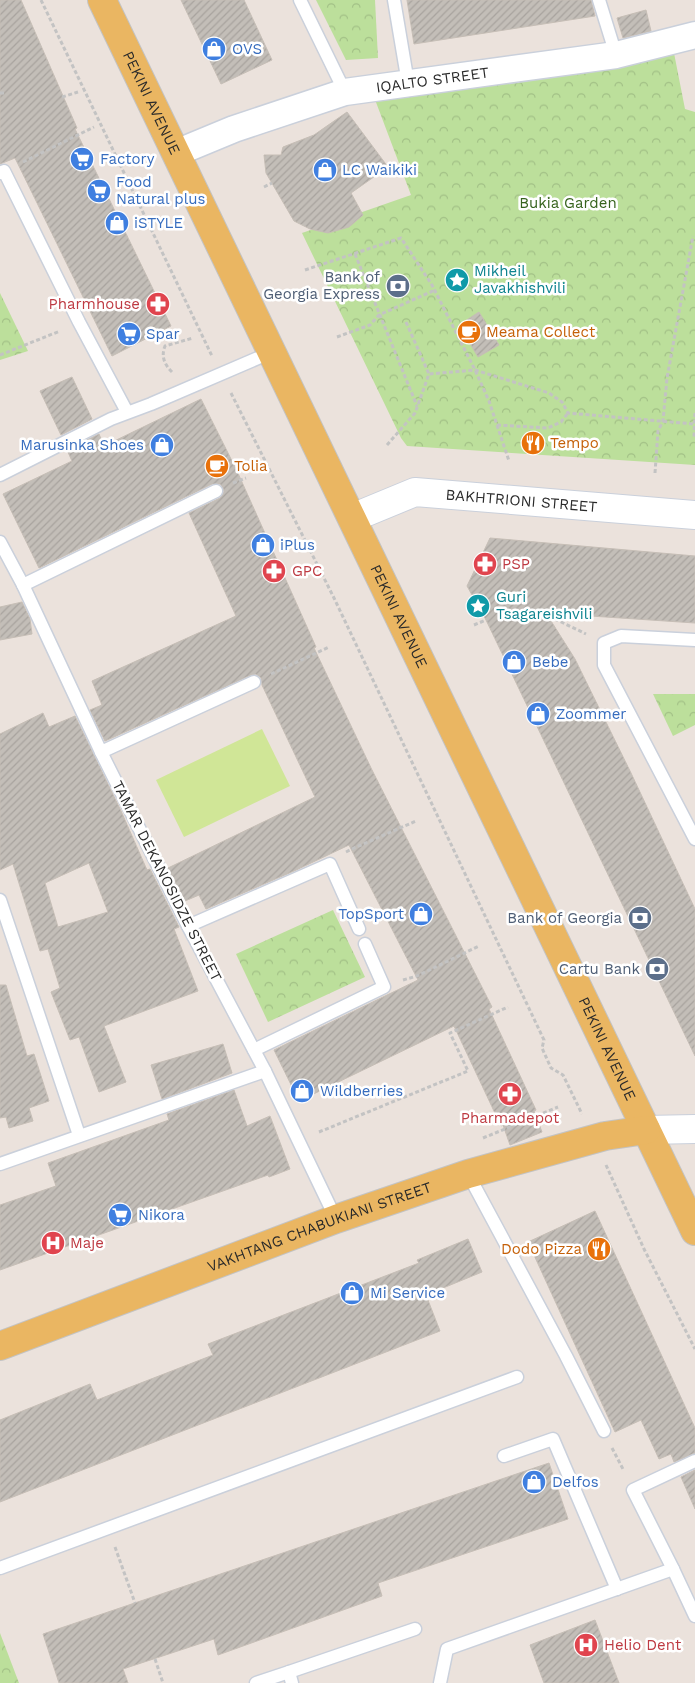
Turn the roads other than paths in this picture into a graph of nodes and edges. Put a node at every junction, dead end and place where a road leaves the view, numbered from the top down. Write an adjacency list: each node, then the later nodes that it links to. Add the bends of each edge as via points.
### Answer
1 (102, 0): 9 (main road, PEKINI AVENUE)
2 (300, 0): 8 (lane)
3 (394, 0): 7 (lane)
4 (599, 0): 6 (lane)
5 (695, 35): 6 (street, IQALTO STREET)
6 (616, 55): 7 (street, IQALTO STREET)
7 (408, 82): 8 (street, IQALTO STREET)
8 (345, 92): 9 (street, IQALTO STREET, via 234,129)
9 (176, 153): 11 (main road, PEKINI AVENUE)
10 (2, 172): 12 (lane)
11 (272, 352): 12 (lane); 16 (main road, PEKINI AVENUE)
12 (127, 412): 13 (lane)
13 (0, 475)
14 (216, 491): 18 (lane)
15 (695, 515): 16 (street, BAKHTRIONI STREET, via 415,492)
16 (352, 518): 30 (main road, PEKINI AVENUE)
17 (0, 542): 18 (lane, TAMAR DEKANOSIDZE STREET)
18 (23, 585): 21 (lane, TAMAR DEKANOSIDZE STREET)
19 (695, 640): 22 (lane, via 621,636 604,643 604,665)
20 (254, 682): 21 (lane)
21 (101, 752): 24 (lane, TAMAR DEKANOSIDZE STREET)
22 (695, 839)
23 (0, 900): 31 (lane)
24 (188, 926): 25 (lane, via 330,864); 27 (lane, TAMAR DEKANOSIDZE STREET)
25 (359, 929)
26 (365, 944): 27 (lane, via 384,987)
27 (254, 1050): 28 (lane, TAMAR DEKANOSIDZE STREET)
28 (265, 1071): 31 (lane); 34 (lane, TAMAR DEKANOSIDZE STREET)
29 (695, 1129): 30 (street)
30 (646, 1130): 33 (main road, VAKHTANG CHABUKIANI STREET, via 614,1134); 35 (main road, PEKINI AVENUE)
31 (80, 1135): 32 (lane)
32 (0, 1164)
33 (468, 1174): 34 (main road, VAKHTANG CHABUKIANI STREET); 38 (lane)
34 (336, 1220): 36 (main road, VAKHTANG CHABUKIANI STREET)
35 (695, 1231)
36 (0, 1346)
37 (516, 1377): 41 (lane)
38 (604, 1431)
39 (504, 1456): 43 (lane, via 553,1439)
40 (695, 1461): 42 (lane, via 632,1490)
41 (0, 1568)
42 (673, 1569): 43 (lane); 44 (lane)
43 (617, 1589): 48 (lane, via 447,1649)
44 (695, 1616)
45 (415, 1628): 46 (lane)
46 (290, 1678): 47 (lane)
47 (256, 1683)
48 (440, 1683)

